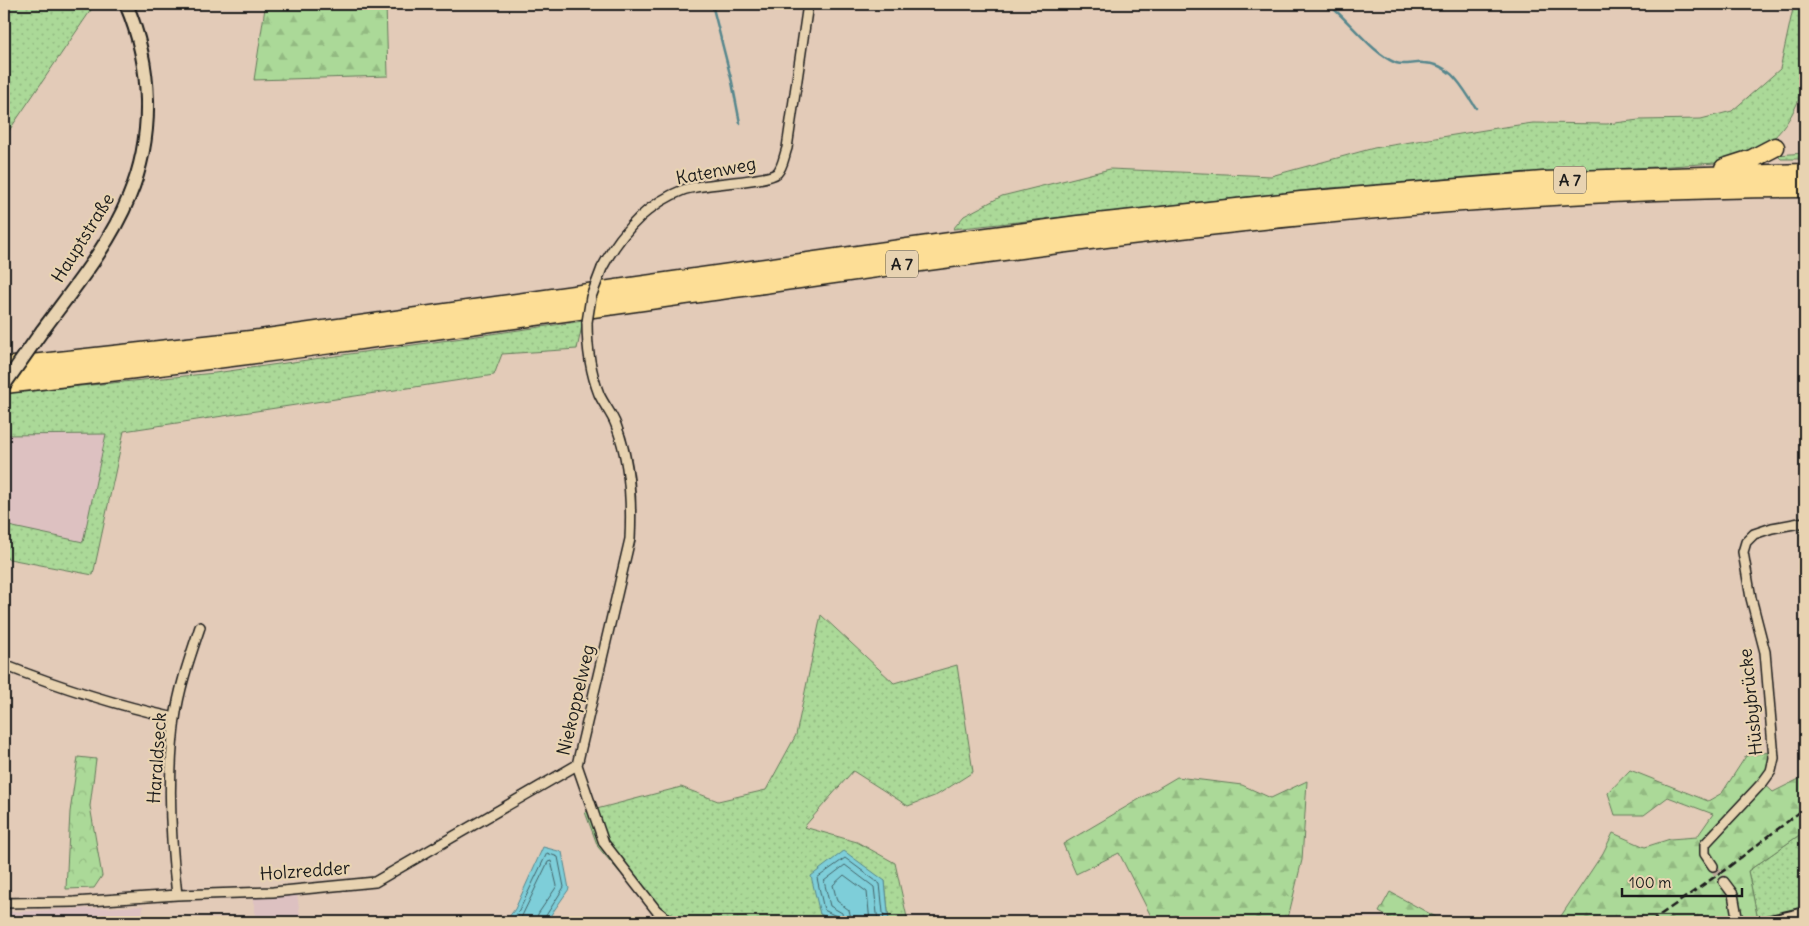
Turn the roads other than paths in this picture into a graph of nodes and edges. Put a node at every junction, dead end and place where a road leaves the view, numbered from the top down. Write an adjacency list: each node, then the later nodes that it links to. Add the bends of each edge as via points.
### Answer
1 (126, 4): 8 (street, Hauptstraße, bridge, via 141,49 147,85 147,124 142,158 129,198 105,242)
2 (808, 4): 9 (street, Katenweg, bridge, via 787,148 776,174 764,179 684,190 664,200 616,242 591,297 587,322 590,364 600,396 618,431)
3 (1776, 148): 5 (highway, via 1740,164)
4 (1805, 173): 5 (highway, A 7)
5 (1699, 174): 7 (highway, A 7, via 1441,188 1088,224 260,338)
6 (1805, 188): 8 (highway, A 7, via 1577,195 1270,218 926,261 331,345)
7 (4, 367)
8 (4, 384)
9 (631, 489): 14 (street, Niekoppelweg, via 630,539)
10 (1805, 522): 15 (street, Hüsbybrücke, via 1754,534 1746,542 1743,552 1765,652 1774,758 1771,771 1763,782 1705,844 1705,854)
11 (200, 627): 13 (street, Haraldseck, via 186,668)
12 (4, 664): 13 (street, via 61,687)
13 (175, 718): 17 (street, Haraldseck, via 169,802)
14 (577, 765): 17 (street, Holzredder, via 375,882 273,892); 20 (street, Niekoppelweg, via 604,843 656,910)
15 (1713, 866)
16 (1724, 882): 21 (street, via 1732,894)
17 (177, 895): 18 (street, Holzredder)
18 (4, 904)
19 (1805, 914): 22 (street)
20 (671, 922)
21 (1738, 922)
22 (1770, 922)

